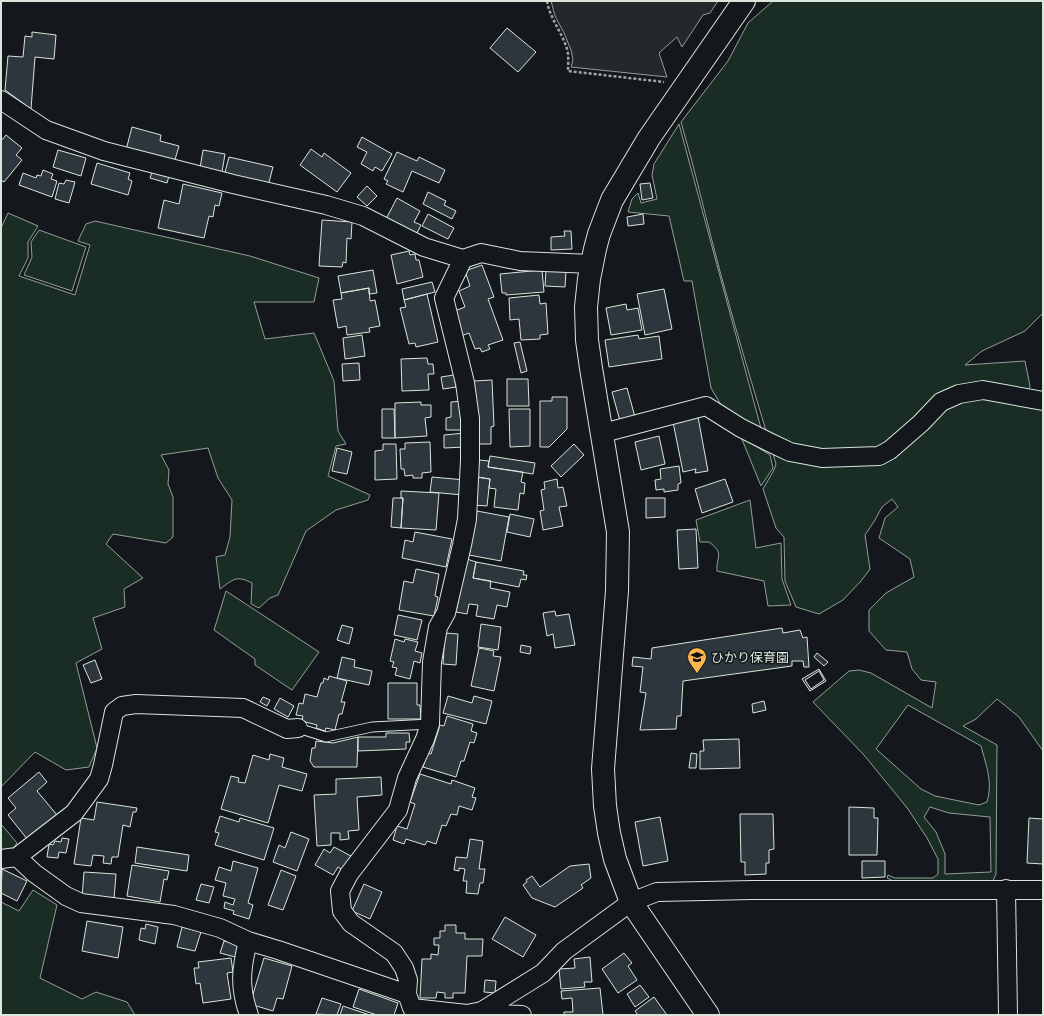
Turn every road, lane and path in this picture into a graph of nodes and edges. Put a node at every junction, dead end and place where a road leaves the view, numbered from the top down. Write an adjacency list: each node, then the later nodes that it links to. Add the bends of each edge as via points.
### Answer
1 (548, 1): 3 (path, via 549,12 566,48 568,71)
2 (744, 1): 6 (street, via 629,170 605,217)
3 (668, 82)
4 (1, 100): 5 (street, via 46,130 104,151 363,216 424,247)
5 (463, 259): 6 (street, via 481,253 520,261); 9 (street, via 444,298 465,383 470,419 466,518 446,613 438,627 432,662)
6 (592, 264): 8 (street, via 586,307 587,340)
7 (1043, 401): 8 (street, via 983,390 959,394 941,402 921,423 890,450 879,456 822,458 790,452 741,428 706,406)
8 (603, 433): 14 (street, via 618,532 617,591 603,769 604,794 615,859)
9 (430, 724): 10 (lane, via 372,727 326,737); 16 (street, via 407,778 398,810 348,874 340,891 342,911 351,923 394,953 404,968 408,980)
10 (298, 728): 11 (street, via 287,730 243,708 136,704 122,706 114,712 99,779 74,813)
11 (9, 858): 15 (street, via 66,896 81,903 174,915 220,928)
12 (1006, 889): 13 (street); 14 (street, via 657,892); 21 (street)
13 (1043, 890)
14 (631, 902): 17 (street, via 564,951 543,973); 20 (street)
15 (248, 941): 16 (street, via 278,950); 18 (street, via 242,962 242,986)
16 (408, 1006): 17 (street, via 467,1014)
17 (482, 1011): 19 (street)
18 (249, 1015)
19 (522, 1015)
20 (708, 1015)
21 (1008, 1015)

